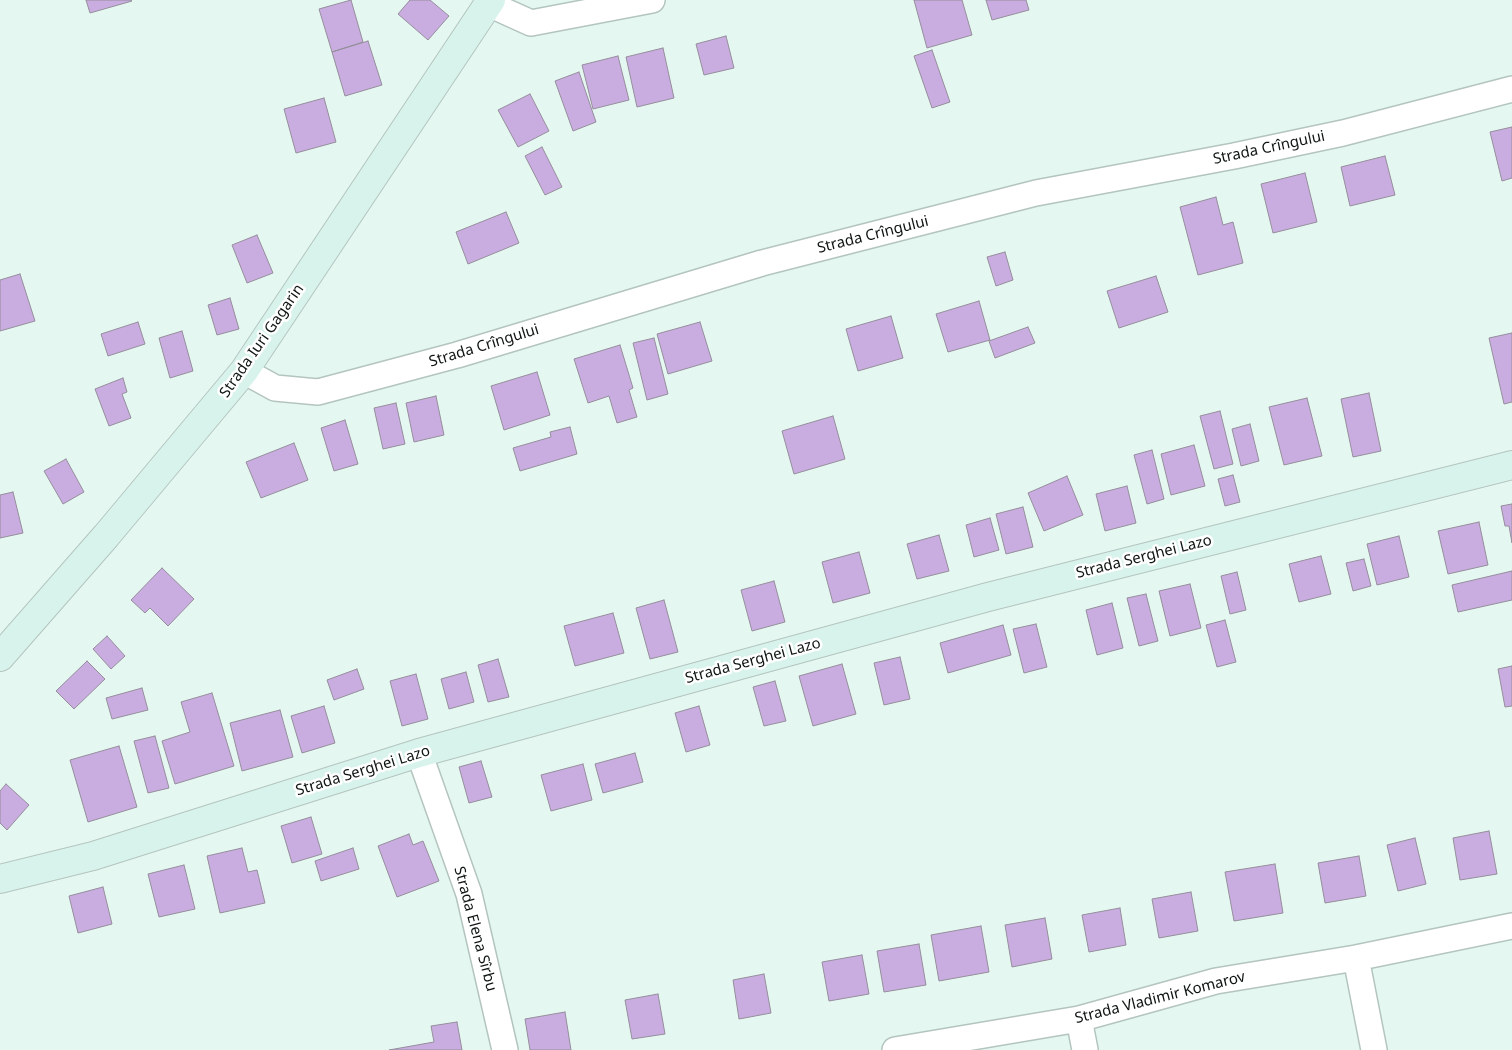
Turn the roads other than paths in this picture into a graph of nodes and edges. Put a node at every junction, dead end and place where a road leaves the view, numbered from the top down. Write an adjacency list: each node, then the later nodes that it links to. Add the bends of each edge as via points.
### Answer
1 (652, 0): 2 (street, via 531,23)
2 (490, 2): 4 (street, Strada Iuri Gagarin)
3 (1512, 89): 4 (street, Strada Crîngului, via 1343,133 1036,193 762,264 457,355 318,392 275,388)
4 (244, 371): 6 (street, Strada Iuri Gagarin, via 106,536)
5 (1512, 465): 7 (street, Strada Serghei Lazo, via 988,597)
6 (2, 646)
7 (419, 753): 8 (street, Strada Serghei Lazo, via 93,856); 12 (street, Strada Elena Sîrbu, via 469,894)
8 (0, 879)
9 (1512, 926): 10 (street, Strada Vladimir Komarov)
10 (1356, 958): 11 (street, Strada Vladimir Komarov, via 1216,981); 15 (street)
11 (1079, 1019): 13 (street, Strada Vladimir Komarov); 14 (street)
12 (505, 1050)
13 (895, 1050)
14 (1085, 1050)
15 (1374, 1050)

